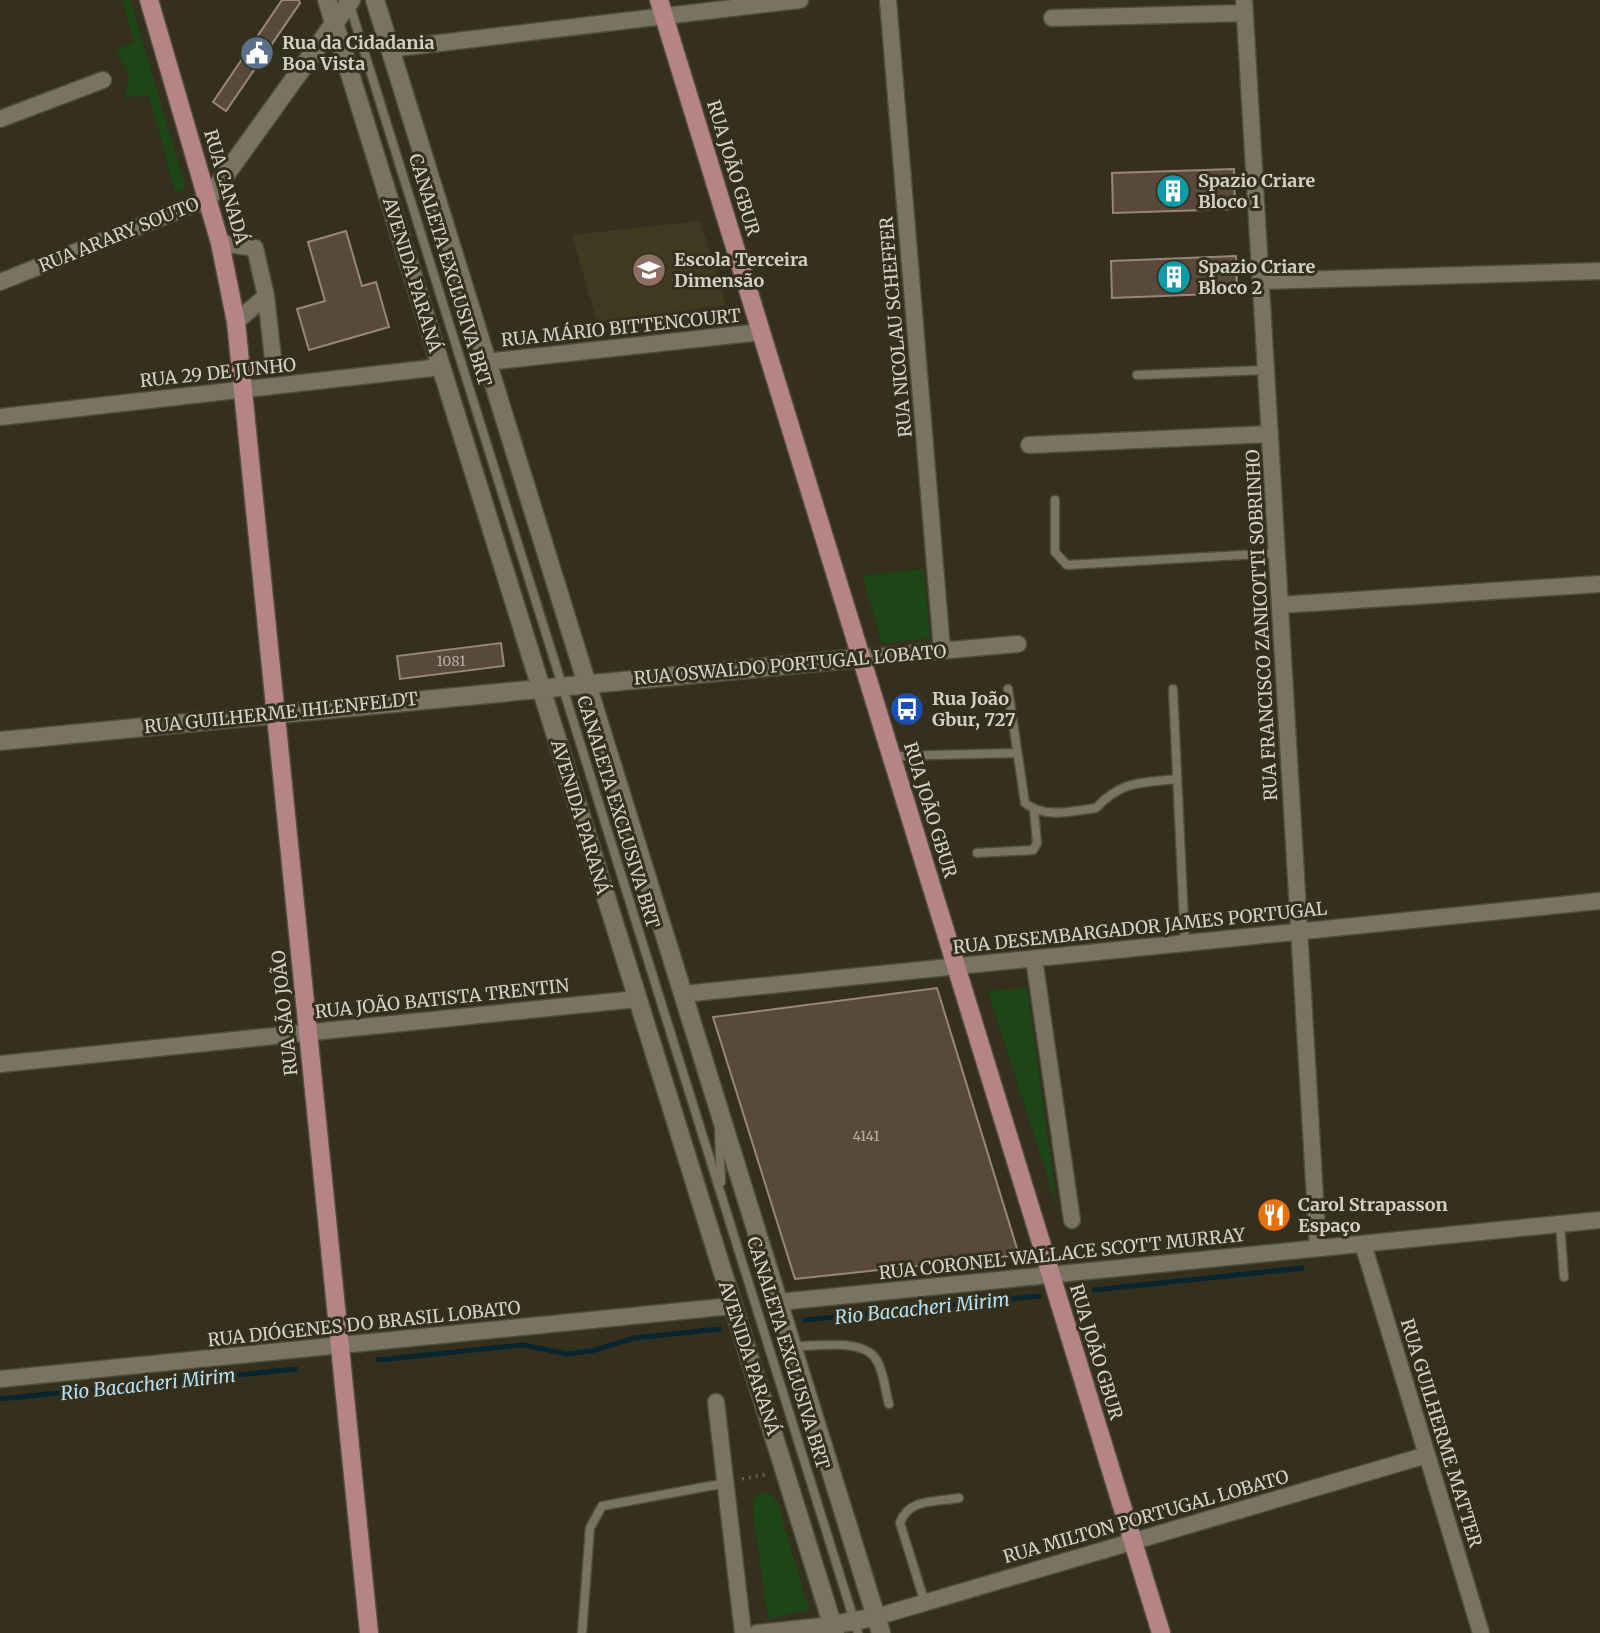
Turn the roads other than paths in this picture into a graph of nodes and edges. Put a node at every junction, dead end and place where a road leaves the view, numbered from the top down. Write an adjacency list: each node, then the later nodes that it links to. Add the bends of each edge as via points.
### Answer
1 (149, 0): 14 (main road, RUA CANADÁ)
2 (327, 0): 10 (street, AVENIDA PARANÁ)
3 (374, 0): 11 (street)
4 (800, 0): 8 (street)
5 (888, 0): 36 (street, RUA NICOLAU SCHEFFER)
6 (349, 1): 10 (street, RUA ARARY SOUTO); 39 (lane, CANALETA EXCLUSIVA BRT)
7 (1245, 6): 9 (street); 17 (street, RUA FRANCISCO ZANICOTTI SOBRINHO)
8 (662, 8): 11 (street); 21 (main road, RUA JOÃO GBUR)
9 (1052, 18)
10 (334, 22): 14 (street, RUA ARARY SOUTO); 24 (street, AVENIDA PARANÁ)
11 (388, 49): 23 (street)
12 (103, 80): 13 (street)
13 (0, 119)
14 (208, 199): 15 (main road, RUA CANADÁ); 18 (street, RUA ARARY SOUTO)
15 (220, 243): 19 (street, via 255,248); 20 (main road, RUA CANADÁ)
16 (1600, 271): 17 (street)
17 (1261, 281): 25 (street, RUA FRANCISCO ZANICOTTI SOBRINHO)
18 (0, 282)
19 (266, 296): 20 (street); 22 (street)
20 (236, 322): 27 (main road, RUA CANADÁ)
21 (761, 332): 23 (street, RUA MÁRIO BITTENCOURT); 37 (main road, RUA JOÃO GBUR)
22 (273, 359)
23 (486, 362): 38 (street)
24 (440, 367): 27 (street, RUA 29 DE JUNHO); 40 (street, AVENIDA PARANÁ)
25 (1266, 370): 26 (lane); 29 (street, RUA FRANCISCO ZANICOTTI SOBRINHO)
26 (1137, 375)
27 (243, 389): 28 (street, RUA 29 DE JUNHO); 43 (main road, RUA SÃO JOÃO)
28 (0, 417)
29 (1270, 435): 30 (street); 32 (street, RUA FRANCISCO ZANICOTTI SOBRINHO)
30 (1029, 444)
31 (1055, 500): 32 (lane, via 1055,552 1068,565)
32 (1277, 553): 34 (street, RUA FRANCISCO ZANICOTTI SOBRINHO)
33 (1600, 584): 34 (street)
34 (1280, 605): 51 (street, RUA FRANCISCO ZANICOTTI SOBRINHO)
35 (1018, 644): 36 (street, RUA OSWALDO PORTUGAL LOBATO)
36 (942, 650): 37 (street, RUA OSWALDO PORTUGAL LOBATO)
37 (861, 658): 38 (street, RUA OSWALDO PORTUGAL LOBATO); 46 (main road, RUA JOÃO GBUR)
38 (586, 684): 39 (street, RUA OSWALDO PORTUGAL LOBATO); 55 (street)
39 (563, 687): 40 (street, RUA GUILHERME IHLENFELDT); 60 (lane, CANALETA EXCLUSIVA BRT)
40 (540, 688): 43 (street, RUA GUILHERME IHLENFELDT); 56 (street, AVENIDA PARANÁ)
41 (1008, 689): 45 (lane)
42 (1173, 689): 47 (lane)
43 (276, 713): 44 (street, RUA GUILHERME IHLENFELDT); 57 (main road, RUA SÃO JOÃO)
44 (0, 741)
45 (1016, 753): 46 (lane); 48 (lane, via 1025,803)
46 (891, 756): 54 (main road, RUA JOÃO GBUR)
47 (1177, 779): 48 (lane, via 1128,784 1096,808); 52 (lane)
48 (1034, 810): 49 (lane, via 1037,843 1033,850)
49 (977, 853)
50 (1600, 901): 51 (street, RUA DESEMBARGADOR JAMES PORTUGAL)
51 (1300, 931): 52 (street, RUA DESEMBARGADOR JAMES PORTUGAL); 65 (street, RUA FRANCISCO ZANICOTTI SOBRINHO)
52 (1185, 943): 53 (street, RUA DESEMBARGADOR JAMES PORTUGAL)
53 (1034, 959): 54 (street, RUA DESEMBARGADOR JAMES PORTUGAL); 61 (street)
54 (956, 966): 55 (street, RUA DESEMBARGADOR JAMES PORTUGAL); 66 (main road, RUA JOÃO GBUR)
55 (683, 994): 59 (street)
56 (637, 999): 57 (street, RUA JOÃO BATISTA TRENTIN); 69 (street, AVENIDA PARANÁ)
57 (308, 1032): 58 (street, RUA JOÃO BATISTA TRENTIN); 70 (main road, RUA SÃO JOÃO)
58 (0, 1063)
59 (717, 1102): 60 (lane); 68 (street)
60 (722, 1195): 81 (lane, CANALETA EXCLUSIVA BRT)
61 (1072, 1220)
62 (1600, 1220): 63 (street, RUA CORONEL WALLACE SCOTT MURRAY)
63 (1560, 1224): 64 (street, RUA CORONEL WALLACE SCOTT MURRAY); 67 (lane)
64 (1363, 1244): 65 (street, RUA CORONEL WALLACE SCOTT MURRAY); 75 (street, RUA GUILHERME MATTER)
65 (1318, 1248): 66 (street, RUA CORONEL WALLACE SCOTT MURRAY)
66 (1050, 1275): 68 (street, RUA CORONEL WALLACE SCOTT MURRAY); 78 (main road, RUA JOÃO GBUR)
67 (1564, 1277)
68 (779, 1301): 71 (street)
69 (732, 1307): 70 (street, RUA DIÓGENES DO BRASIL LOBATO); 82 (street, AVENIDA PARANÁ)
70 (340, 1345): 72 (street, RUA DIÓGENES DO BRASIL LOBATO); 83 (main road, RUA SÃO JOÃO)
71 (793, 1346): 74 (lane, via 858,1347 869,1352 877,1360); 80 (street)
72 (0, 1379)
73 (716, 1402): 76 (street)
74 (889, 1404)
75 (1427, 1455): 78 (street, RUA MILTON PORTUGAL LOBATO); 88 (street, RUA GUILHERME MATTER)
76 (726, 1483): 84 (lane, via 602,1506 590,1528); 85 (street)
77 (959, 1499): 79 (lane, via 912,1505 903,1512 900,1523)
78 (1132, 1542): 79 (street, RUA MILTON PORTUGAL LOBATO); 87 (main road, RUA JOÃO GBUR)
79 (925, 1602): 80 (street, RUA MILTON PORTUGAL LOBATO)
80 (879, 1625): 81 (street)
81 (856, 1627): 82 (street)
82 (833, 1629): 86 (street)
83 (369, 1633)
84 (582, 1633)
85 (743, 1633)
86 (757, 1633)
87 (1161, 1633)
88 (1481, 1633)

